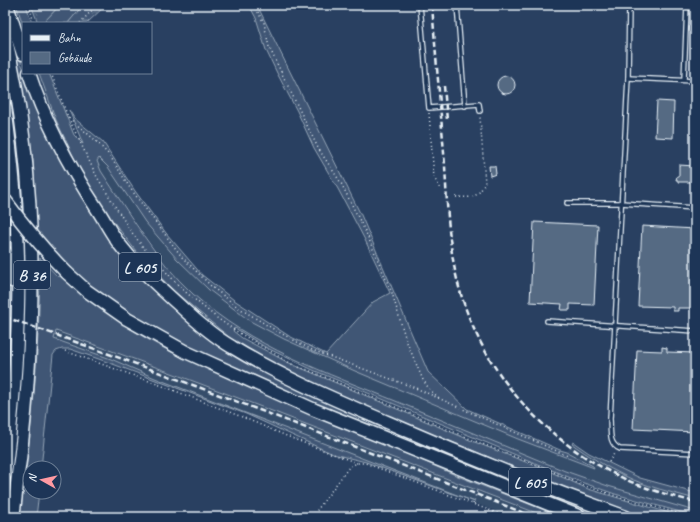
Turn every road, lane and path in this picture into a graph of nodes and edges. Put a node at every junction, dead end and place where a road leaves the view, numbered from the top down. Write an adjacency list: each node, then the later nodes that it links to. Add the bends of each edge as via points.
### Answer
1 (8, 5): 12 (highway)
2 (28, 5): 9 (path)
3 (97, 5): 10 (path)
4 (254, 5): 35 (path, via 264,23 268,47 318,148 341,182 367,235 392,293 406,340 423,380)
5 (420, 5): 20 (lane)
6 (457, 5): 19 (lane)
7 (629, 5): 15 (lane)
8 (687, 5): 16 (lane)
9 (34, 22)
10 (81, 22)
11 (5, 34): 44 (highway, B 36, via 26,166 32,277 28,378)
12 (22, 51)
13 (29, 74): 48 (highway, L 605, via 70,167 120,245 157,285 213,334 273,370 331,398 525,480)
14 (51, 74): 22 (path)
15 (628, 78): 16 (lane); 27 (lane)
16 (684, 80): 17 (lane)
17 (695, 81)
18 (5, 106): 34 (highway, B 36, via 18,240)
19 (465, 106): 20 (lane); 21 (lane, via 479,104)
20 (429, 108): 23 (path, via 434,178)
21 (480, 111): 24 (path, via 485,183 476,196)
22 (68, 117): 35 (path, via 110,156 130,188 182,257 211,286 239,308 312,350); 49 (path, via 96,177 143,247 182,289 236,331 295,366 582,485)
23 (442, 189)
24 (456, 197)
25 (5, 200): 47 (highway, L 605, bridge, via 31,234 67,273 87,291 149,333 315,410)
26 (567, 203): 27 (lane)
27 (621, 204): 28 (lane); 31 (lane)
28 (695, 208)
29 (5, 252): 34 (highway, via 11,272 12,342)
30 (547, 321): 31 (lane)
31 (616, 326): 32 (lane); 36 (lane, via 610,418 611,439)
32 (695, 331)
33 (64, 351): 40 (path, via 215,406)
34 (16, 365): 41 (highway, B 36)
35 (440, 399): 38 (path)
36 (618, 449): 37 (lane); 39 (path)
37 (695, 453)
38 (568, 456)
39 (609, 462)
40 (357, 463): 43 (path, via 365,463); 45 (path, via 349,467)
41 (5, 474)
42 (477, 491): 43 (path)
43 (472, 504): 46 (path)
44 (13, 517)
45 (312, 517)
46 (507, 517)
47 (581, 517)
48 (626, 517)
49 (692, 517)

